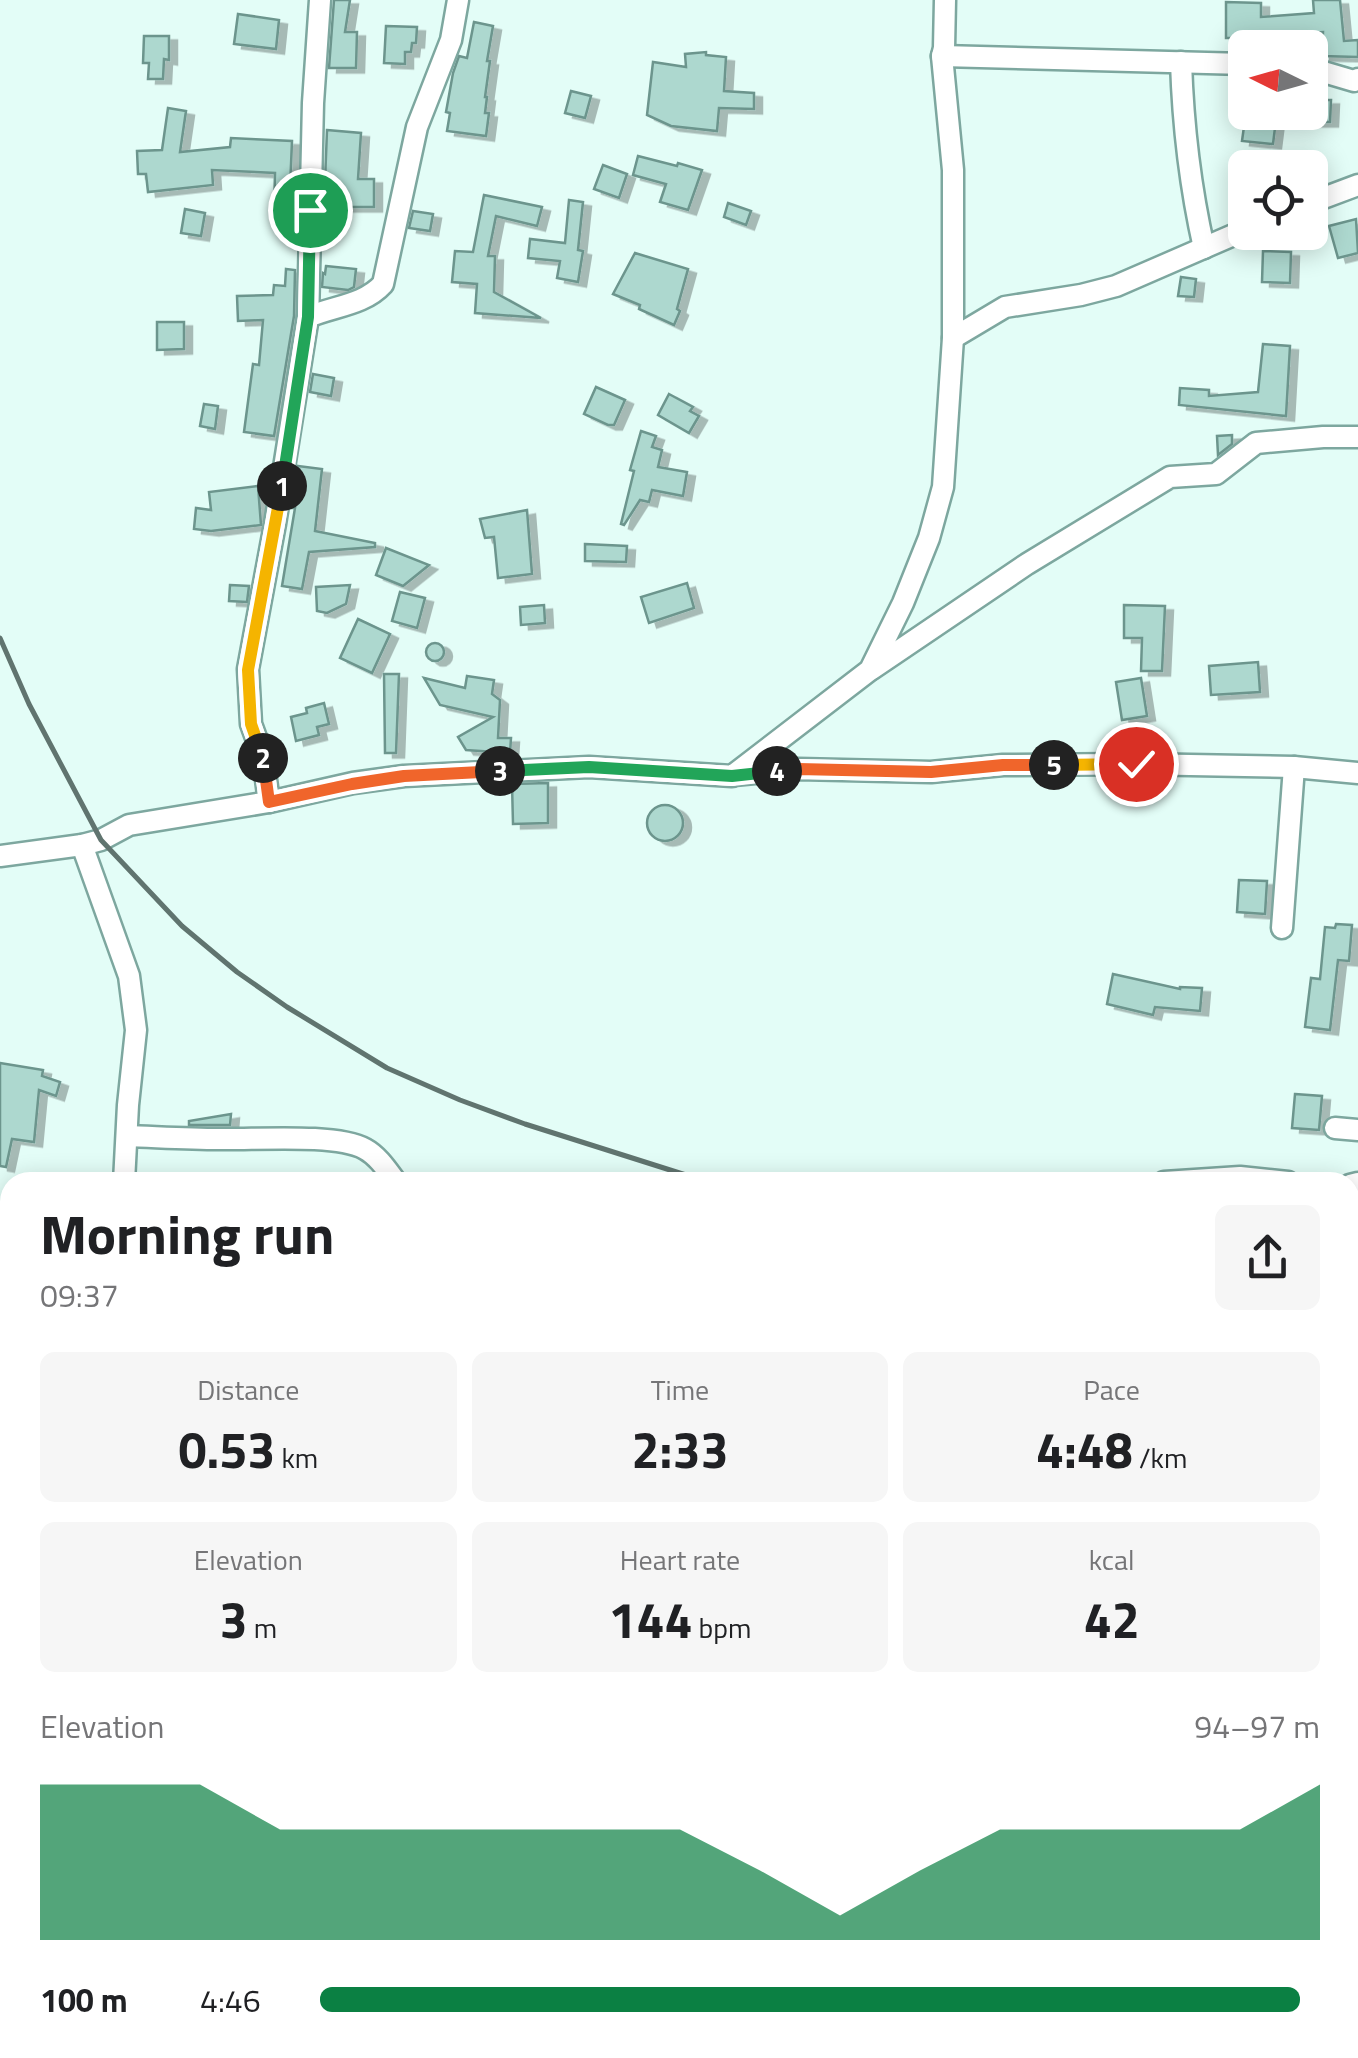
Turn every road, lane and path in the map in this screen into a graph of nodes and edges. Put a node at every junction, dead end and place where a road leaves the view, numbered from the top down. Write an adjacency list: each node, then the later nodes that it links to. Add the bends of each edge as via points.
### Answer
1 (320, 0): 13 (street)
2 (458, 0): 13 (street, via 451,40 416,127 383,284 362,300)
3 (944, 0): 4 (street)
4 (942, 56): 5 (street); 14 (street, via 954,170)
5 (1180, 62): 6 (street); 12 (street, via 1192,198)
6 (1228, 63)
7 (1328, 72): 8 (street)
8 (1358, 79)
9 (1358, 185): 10 (street)
10 (1328, 196)
11 (1228, 237): 12 (street)
12 (1204, 248): 14 (street, via 1116,286 1004,308)
13 (308, 317): 20 (street, via 248,670 251,724)
14 (953, 338): 16 (street, via 942,487 929,538)
15 (1358, 437): 16 (street, via 1256,443 1216,474 1170,477)
16 (870, 670): 19 (street)
17 (1294, 767): 18 (street); 19 (street, via 1003,765); 23 (street)
18 (1358, 773)
19 (732, 776): 20 (street, via 589,767 404,776)
20 (269, 802): 21 (street, via 129,825)
21 (82, 845): 22 (street); 26 (street, via 129,976 136,1030)
22 (0, 856)
23 (1282, 928)
24 (1335, 1128): 25 (street)
25 (1358, 1130)
26 (126, 1136): 27 (street); 28 (street, via 340,1142 364,1148)
27 (124, 1172)
28 (388, 1172)

